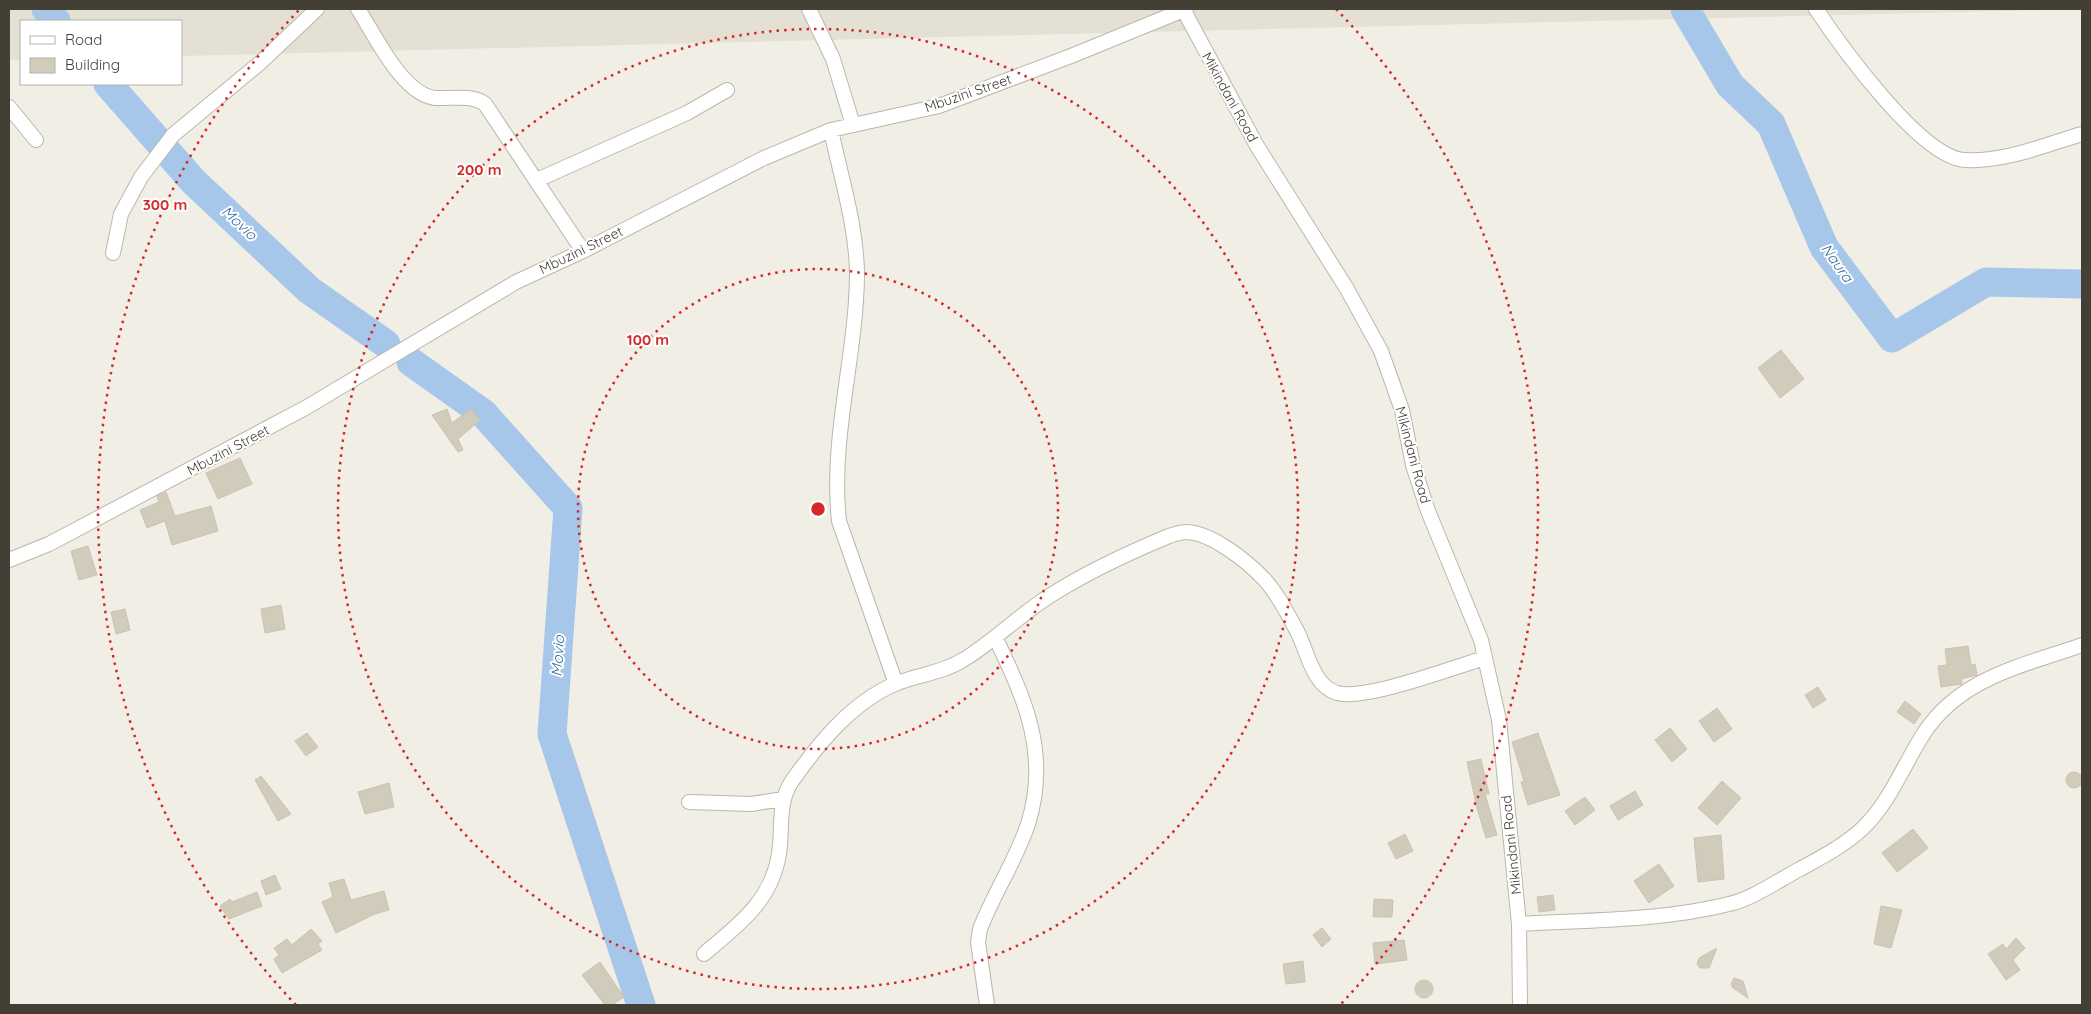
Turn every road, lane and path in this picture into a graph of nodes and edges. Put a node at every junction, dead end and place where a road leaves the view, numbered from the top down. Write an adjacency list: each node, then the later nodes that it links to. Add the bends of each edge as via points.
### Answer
1 (317, 9): 14 (street, via 173,135 141,177 120,214)
2 (358, 9): 12 (street, via 410,86 424,95 472,98 485,104)
3 (809, 9): 8 (street, via 833,59)
4 (1184, 9): 8 (street, Mbuzini Street, via 939,106); 18 (street, Mikindani Road, via 1257,146 1347,289 1381,351 1402,410 1413,465 1428,511 1481,640)
5 (1816, 9): 10 (street, via 1874,87 1924,138 1947,156 1964,160 1992,158 2040,148)
6 (727, 90): 12 (street, via 687,113)
7 (9, 107): 11 (street)
8 (853, 125): 9 (street, Mbuzini Street)
9 (831, 130): 13 (street, Mbuzini Street, via 764,158); 19 (street, via 856,248 857,275 840,426 836,500 839,521)
10 (2082, 134)
11 (36, 140)
12 (537, 180): 13 (street)
13 (583, 251): 15 (street, Mbuzini Street, via 516,282 281,421 49,544)
14 (113, 252)
15 (9, 560)
16 (995, 637): 18 (street, via 1047,597 1079,579 1142,547 1186,532 1203,535 1228,549 1264,579 1298,632 1315,674 1337,693 1379,690); 19 (street, via 961,662); 24 (street, via 1021,690 1033,729 1037,770 1027,825 980,929 978,942)
17 (2082, 646): 22 (street, via 1984,679 1963,693 1925,732 1884,802 1863,828 1829,854 1774,883 1730,904 1668,914)
18 (1485, 658): 22 (street, Mikindani Road, via 1499,720)
19 (896, 684): 20 (street, via 852,713 824,738 788,787)
20 (783, 799): 21 (street, via 751,804); 23 (street, via 779,854 773,882 764,898 742,921)
21 (689, 802)
22 (1519, 924): 25 (street, Mikindani Road)
23 (704, 954)
24 (987, 1005)
25 (1520, 1005)

